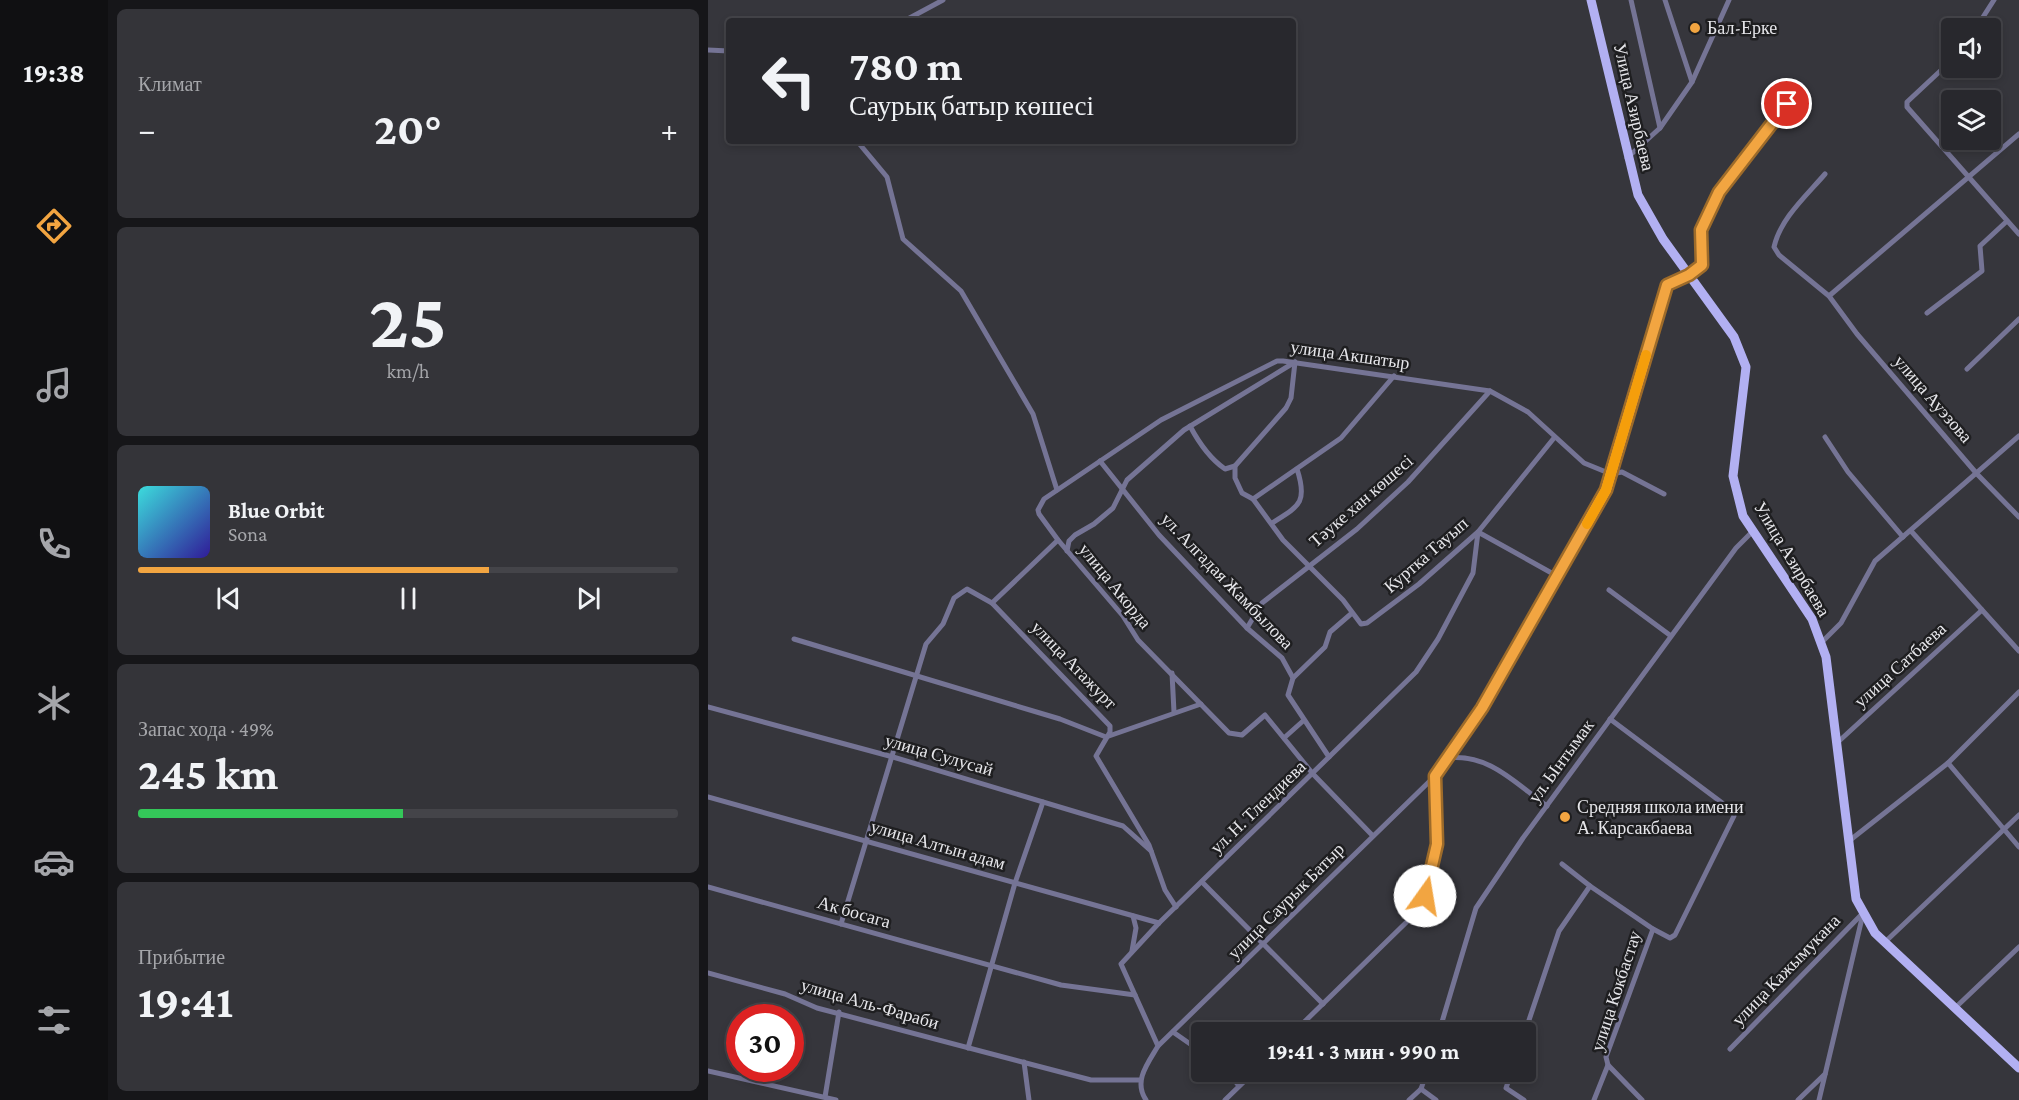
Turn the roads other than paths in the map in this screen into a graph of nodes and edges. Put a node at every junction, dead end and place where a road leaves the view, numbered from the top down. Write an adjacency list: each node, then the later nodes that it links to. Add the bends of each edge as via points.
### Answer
1 (943, 0): 7 (street)
2 (1591, 0): 17 (main road, Улица Азирбаева)
3 (1631, 0): 14 (street)
4 (1665, 0): 12 (street)
5 (1729, 0): 12 (street)
6 (1994, 0): 8 (street)
7 (910, 18)
8 (1982, 18)
9 (708, 50): 10 (street)
10 (726, 51)
11 (1941, 70): 19 (street, via 1907,102 1910,112)
12 (1692, 82): 14 (street)
13 (1801, 85): 22 (street, via 1719,192 1701,230 1702,265)
14 (1660, 128): 17 (street)
15 (2019, 134): 19 (street)
16 (860, 144): 40 (street, via 887,177 903,239 961,291 1033,414)
17 (1627, 158): 22 (main road, Улица Азирбаева, via 1638,195 1662,239)
18 (1825, 174): 23 (street, улица Ауэзова, via 1794,210 1776,236 1774,247)
19 (1970, 178): 20 (street); 23 (street)
20 (2007, 221): 21 (street); 24 (street, via 1980,246 1982,271)
21 (2019, 234)
22 (1689, 275): 37 (street, улица Саурык Батыр, via 1667,285); 46 (main road, Улица Азирбаева, via 1734,337 1746,367 1733,476 1743,516)
23 (1829, 296): 38 (street, улица Ауэзова)
24 (1927, 313)
25 (2019, 319): 27 (street)
26 (1295, 362): 28 (street, улица Акшатыр); 30 (street); 34 (street, улица Акшатыр, via 1277,361 1161,420); 35 (street, via 1286,408)
27 (1967, 369)
28 (1394, 376): 29 (street, улица Акшатыр); 36 (street, via 1341,438)
29 (1490, 391): 33 (street, улица Акшатыр, via 1528,412); 52 (street, Тәуке хан көшесі, via 1408,482)
30 (1190, 426): 35 (street, via 1216,463 1225,469); 39 (street)
31 (2019, 436): 38 (street)
32 (1825, 437): 49 (street, via 1848,472)
33 (1554, 438): 37 (street, улица Акшатыр, via 1584,464); 48 (street, Куртка Тауып)
34 (1100, 461): 39 (street, ул. Алгадая Жамбылова); 40 (street, улица Акшатыр)
35 (1235, 466): 42 (street, via 1234,478 1242,493)
36 (1297, 470): 42 (street); 45 (street, via 1300,505)
37 (1611, 474): 41 (street, улица Акшатыр, via 1622,472); 53 (street, улица Саурык Батыр, via 1606,490)
38 (1977, 474): 44 (street, улица Ауэзова); 47 (street)
39 (1123, 487): 51 (street, via 1113,508 1075,535); 58 (street, ул. Алгадая Жамбылова, via 1159,535)
40 (1057, 490): 43 (street, улица Акшатыр, via 1044,499)
41 (1664, 494)
42 (1253, 499): 45 (street)
43 (1040, 514): 50 (street, улица Акорда)
44 (2019, 517)
45 (1272, 524): 52 (street)
46 (1753, 531): 59 (street, ул. Ынтымак); 61 (main road, Улица Азирбаева, via 1812,619)
47 (1911, 531): 49 (street); 56 (street)
48 (1478, 532): 53 (street); 57 (street, Куртка Тауып, via 1367,623 1361,624); 76 (street, ул. Н. Тлендиева, via 1473,573 1438,639 1416,672)
49 (1903, 537): 61 (street, via 1875,561 1841,622)
50 (1058, 540): 51 (street, улица Акорда); 55 (street)
51 (1067, 551): 63 (street, улица Акорда, via 1123,616 1138,640)
52 (1310, 565): 57 (street); 58 (street, Тәуке хан көшесі, via 1262,603)
53 (1557, 576): 77 (street, улица Саурык Батыр, via 1482,708)
54 (1609, 590): 59 (street)
55 (992, 603): 64 (street, улица Атажурт, via 967,589 954,598 943,624 926,644); 72 (street, улица Атажурт, via 1100,713 1110,726)
56 (1982, 610): 62 (street); 74 (street, улица Сатбаева)
57 (1352, 613): 65 (street, via 1330,632 1325,647)
58 (1247, 628): 65 (street, ул. Алгадая Жамбылова, via 1282,658)
59 (1671, 636): 70 (street, ул. Ынтымак)
60 (794, 639): 64 (street)
61 (1821, 643): 74 (main road, Улица Азирбаева)
62 (2019, 651)
63 (1172, 673): 67 (street, улица Акорда); 69 (street)
64 (914, 676): 72 (street, via 1060,719); 75 (street)
65 (1293, 678): 71 (street, ул. Алгадая Жамбылова, via 1288,695)
66 (2019, 692): 78 (street)
67 (1201, 704): 69 (street); 73 (street, улица Акорда, via 1229,733 1237,736 1265,715)
68 (708, 707): 75 (street, улица Сулусай)
69 (1174, 712): 72 (street)
70 (1610, 719): 83 (street, ул. Ынтымак); 101 (street, via 1733,811 1734,816 1675,935 1670,938)
71 (1303, 721): 73 (street); 76 (street, ул. Алгадая Жамбылова)
72 (1106, 737): 90 (street, улица Атажурт, via 1096,756)
73 (1284, 738): 79 (street)
74 (1838, 742): 88 (main road, Улица Азирбаева)
75 (891, 756): 82 (street, улица Сулусай); 87 (street)
76 (1329, 758): 79 (street, ул. Н. Тлендиева)
77 (1447, 758): 80 (street, улица Саурык Батыр); 83 (street, via 1475,758 1487,763)
78 (1948, 763): 85 (street); 88 (street)
79 (1313, 774): 86 (street); 92 (street, ул. Н. Тлендиева)
80 (1435, 776): 86 (street, улица Саурык Батыр); 109 (street, via 1437,844 1422,907)
81 (708, 796): 87 (street, улица Алтын адам)
82 (1043, 802): 90 (street, улица Сулусай, via 1123,826); 93 (street)
83 (1547, 806): 113 (street, ул. Ынтымак, via 1476,908)
84 (2019, 815): 85 (street)
85 (2004, 830): 89 (street); 102 (street)
86 (1372, 835): 103 (street, улица Саурык Батыр)
87 (868, 840): 93 (street, улица Алтын адам); 100 (street)
88 (1849, 841): 97 (main road, Улица Азирбаева, via 1856,898)
89 (2019, 847)
90 (1152, 852): 96 (street, улица Атажурт, via 1165,890)
91 (1562, 864): 94 (street, улица Кокбастау)
92 (1202, 882): 96 (street, ул. Н. Тлендиева); 103 (street)
93 (1015, 884): 98 (street, улица Алтын адам); 106 (street)
94 (1590, 886): 101 (street, улица Кокбастау); 114 (street, via 1558,931)
95 (708, 887): 100 (street, Ак босага)
96 (1176, 907): 99 (street, ул. Н. Тлендиева)
97 (1864, 912): 102 (main road, Улица Азирбаева, via 1875,933); 119 (street, улица Кажымукана); 124 (street)
98 (1133, 916): 99 (street, улица Алтын адам); 105 (street, via 1136,928)
99 (1159, 923): 105 (street, ул. Н. Тлендиева)
100 (841, 924): 106 (street, Ак босага)
101 (1653, 929): 121 (street, улица Кокбастау, via 1606,1057)
102 (1885, 942): 110 (main road, Улица Азирбаева)
103 (1265, 945): 109 (street); 115 (street, улица Саурык Батыр)
104 (2019, 947): 110 (street)
105 (1132, 952): 108 (street, ул. Н. Тлендиева, via 1121,964)
106 (992, 966): 108 (street, Ак босага, via 1060,985); 118 (street)
107 (708, 973): 111 (street, улица Аль-Фараби)
108 (1135, 995): 117 (street)
109 (1323, 1004): 112 (street)
110 (1955, 1008): 122 (main road, Улица Азирбаева)
111 (839, 1012): 118 (street, улица Аль-Фараби); 132 (street)
112 (1304, 1022)
113 (1441, 1022)
114 (1528, 1022)
115 (1173, 1032): 116 (street); 117 (street, улица Саурык Батыр)
116 (1191, 1045)
117 (1158, 1046): 125 (street, улица Саурык Батыр)
118 (968, 1048): 120 (street, улица Аль-Фараби)
119 (1730, 1049)
120 (1024, 1062): 125 (street, улица Аль-Фараби, via 1091,1080); 134 (street)
121 (1608, 1065): 140 (street, улица Кокбастау); 141 (street)
122 (2019, 1068)
123 (708, 1071): 132 (street)
124 (1825, 1073): 142 (street); 143 (street)
125 (1140, 1080): 135 (street)
126 (1236, 1082): 130 (street)
127 (1243, 1082): 130 (street)
128 (1423, 1082): 131 (street)
129 (1508, 1082): 139 (street, via 1506,1088)
130 (1239, 1086): 136 (street)
131 (1421, 1089): 137 (street); 138 (street)
132 (822, 1098): 133 (street)
133 (836, 1100)
134 (1029, 1100)
135 (1146, 1100)
136 (1225, 1100)
137 (1409, 1100)
138 (1436, 1100)
139 (1524, 1100)
140 (1594, 1100)
141 (1642, 1100)
142 (1798, 1100)
143 (1819, 1100)

